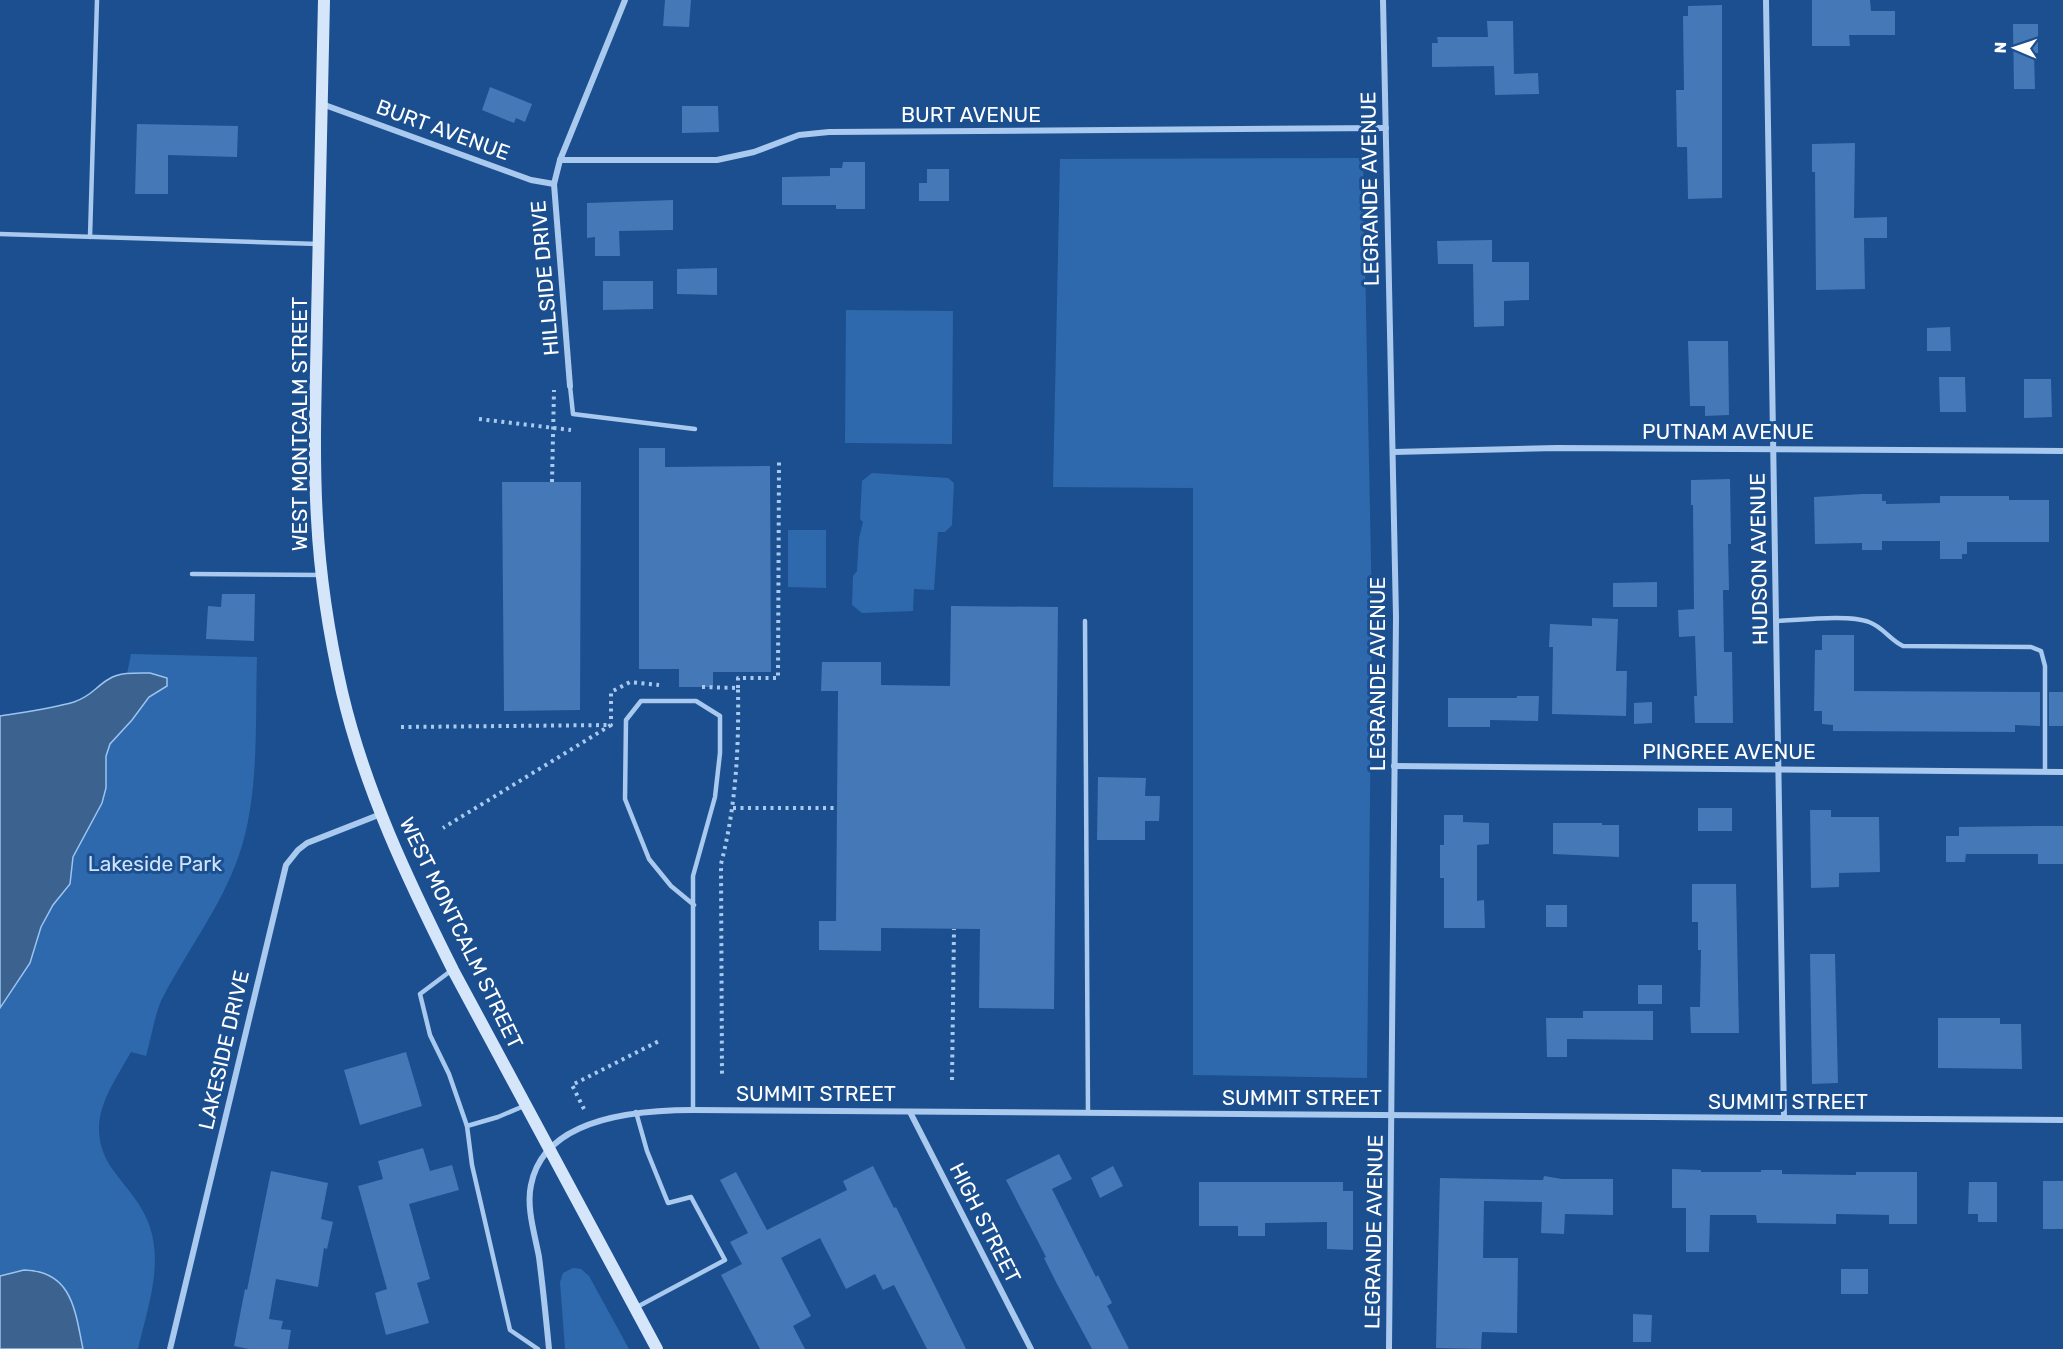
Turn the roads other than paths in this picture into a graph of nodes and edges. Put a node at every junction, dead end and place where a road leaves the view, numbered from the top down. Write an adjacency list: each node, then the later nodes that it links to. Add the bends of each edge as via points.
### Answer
1 (97, 0): 11 (lane)
2 (324, 0): 6 (main road, WEST MONTCALM STREET)
3 (625, 0): 8 (street, HILLSIDE DRIVE)
4 (1383, 0): 7 (street, LEGRANDE AVENUE)
5 (1766, 0): 15 (street, HUDSON AVENUE)
6 (322, 104): 9 (street, BURT AVENUE, via 531,180); 12 (main road, WEST MONTCALM STREET)
7 (1386, 128): 8 (street, BURT AVENUE, via 829,132 799,135 754,152 717,160); 17 (street, LEGRANDE AVENUE)
8 (560, 160): 9 (street, HILLSIDE DRIVE)
9 (554, 184): 13 (street, HILLSIDE DRIVE)
10 (0, 234): 11 (lane)
11 (90, 237): 12 (lane)
12 (319, 244): 19 (main road, WEST MONTCALM STREET, via 315,483)
13 (570, 386): 14 (lane, via 573,414)
14 (695, 429)
15 (1773, 449): 16 (street, PUTNAM AVENUE); 17 (street, PUTNAM AVENUE); 21 (street, HUDSON AVENUE)
16 (2063, 451)
17 (1393, 452): 22 (street, LEGRANDE AVENUE)
18 (192, 574): 19 (lane)
19 (322, 575): 26 (main road, WEST MONTCALM STREET, via 345,701)
20 (1085, 621): 33 (lane)
21 (1776, 621): 23 (street, HUDSON AVENUE); 24 (lane, via 1867,621 1903,646 2031,647 2041,651 2046,666)
22 (1394, 766): 23 (street, PINGREE AVENUE); 34 (street, LEGRANDE AVENUE)
23 (1778, 770): 24 (street, PINGREE AVENUE); 35 (street, HUDSON AVENUE)
24 (2044, 772): 25 (street, PINGREE AVENUE)
25 (2063, 772)
26 (381, 814): 28 (main road, WEST MONTCALM STREET); 40 (street, LAKESIDE DRIVE, via 307,843 286,865)
27 (694, 905): 27 (lane, via 693,876 715,797 720,716 696,701 640,701 626,720 625,799 649,859 671,886); 30 (lane)
28 (453, 970): 29 (main road, WEST MONTCALM STREET); 37 (lane, via 420,994 430,1035)
29 (526, 1106): 37 (lane); 38 (main road, WEST MONTCALM STREET)
30 (693, 1110): 31 (street, SUMMIT STREET); 32 (street, SUMMIT STREET)
31 (636, 1112): 38 (street, SUMMIT STREET, via 590,1124); 39 (lane, via 668,1203 691,1197 724,1260)
32 (910, 1112): 33 (street, SUMMIT STREET); 44 (street, HIGH STREET)
33 (1088, 1113): 34 (street, SUMMIT STREET)
34 (1392, 1115): 35 (street, SUMMIT STREET); 45 (street, LEGRANDE AVENUE)
35 (1784, 1118): 36 (street, SUMMIT STREET)
36 (2063, 1120)
37 (467, 1126): 41 (lane, via 472,1165 510,1330)
38 (549, 1149): 39 (main road, WEST MONTCALM STREET); 42 (street, via 534,1172 529,1200)
39 (635, 1308): 43 (main road, WEST MONTCALM STREET)
40 (170, 1349)
41 (538, 1349)
42 (549, 1349)
43 (657, 1349)
44 (1031, 1349)
45 (1389, 1349)

